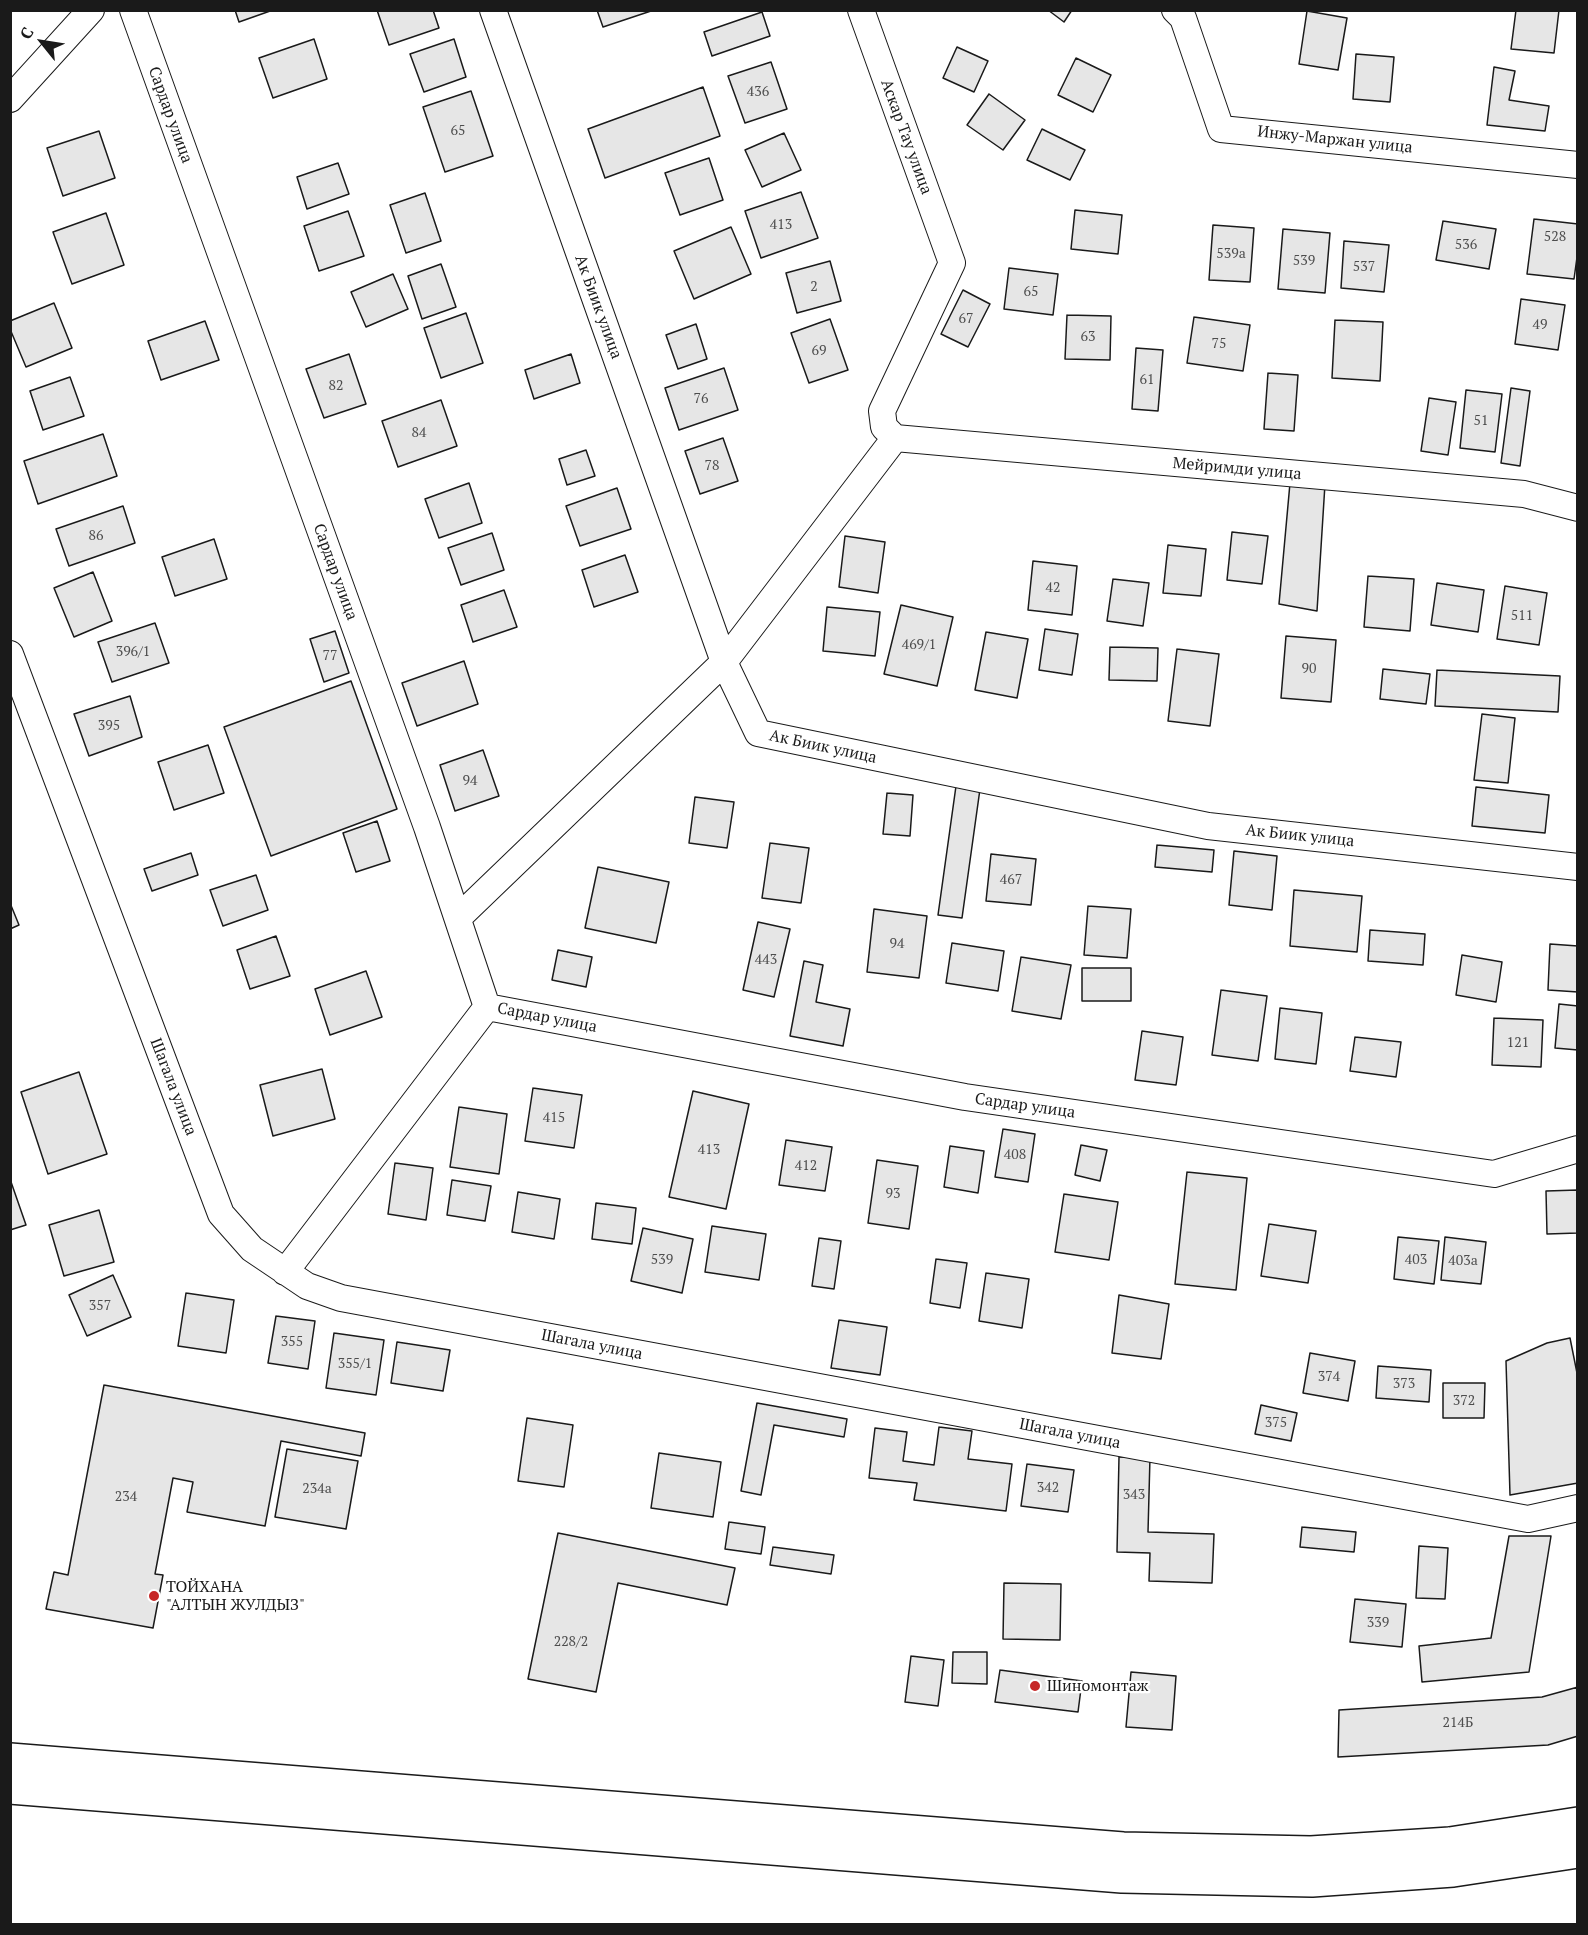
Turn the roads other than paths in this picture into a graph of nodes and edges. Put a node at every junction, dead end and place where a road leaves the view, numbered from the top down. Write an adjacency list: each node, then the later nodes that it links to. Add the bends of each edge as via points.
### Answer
1 (92, 10): 6 (street)
2 (133, 10): 13 (street, Сардар улица)
3 (493, 10): 11 (street, Ак Биик улица)
4 (861, 10): 8 (street, Аскар Тау улица, via 952,263 882,411 884,427)
5 (1175, 10): 7 (street, Инжу-Маржан улица, via 1183,18 1221,129)
6 (10, 99)
7 (1578, 165)
8 (895, 438): 9 (street, Мейримди улица, via 1524,494); 11 (street)
9 (1578, 508)
10 (10, 654): 16 (street, Шагала улица, via 221,1214 252,1249)
11 (724, 662): 12 (street, Ак Биик улица, via 758,733 1208,826); 13 (street)
12 (1578, 867)
13 (458, 918): 14 (street, Сардар улица)
14 (487, 1007): 15 (street, Сардар улица, via 965,1097 1494,1174); 16 (street)
15 (1578, 1149)
16 (285, 1272): 17 (street, Шагала улица, via 307,1286 341,1298 1516,1517 1528,1519)
17 (1578, 1508)
18 (10, 1760): 20 (highway, via 1123,1849 1311,1853 1450,1844)
19 (10, 1787): 21 (highway, via 1122,1876 1312,1880 1453,1870)
20 (1578, 1824)
21 (1578, 1851)

